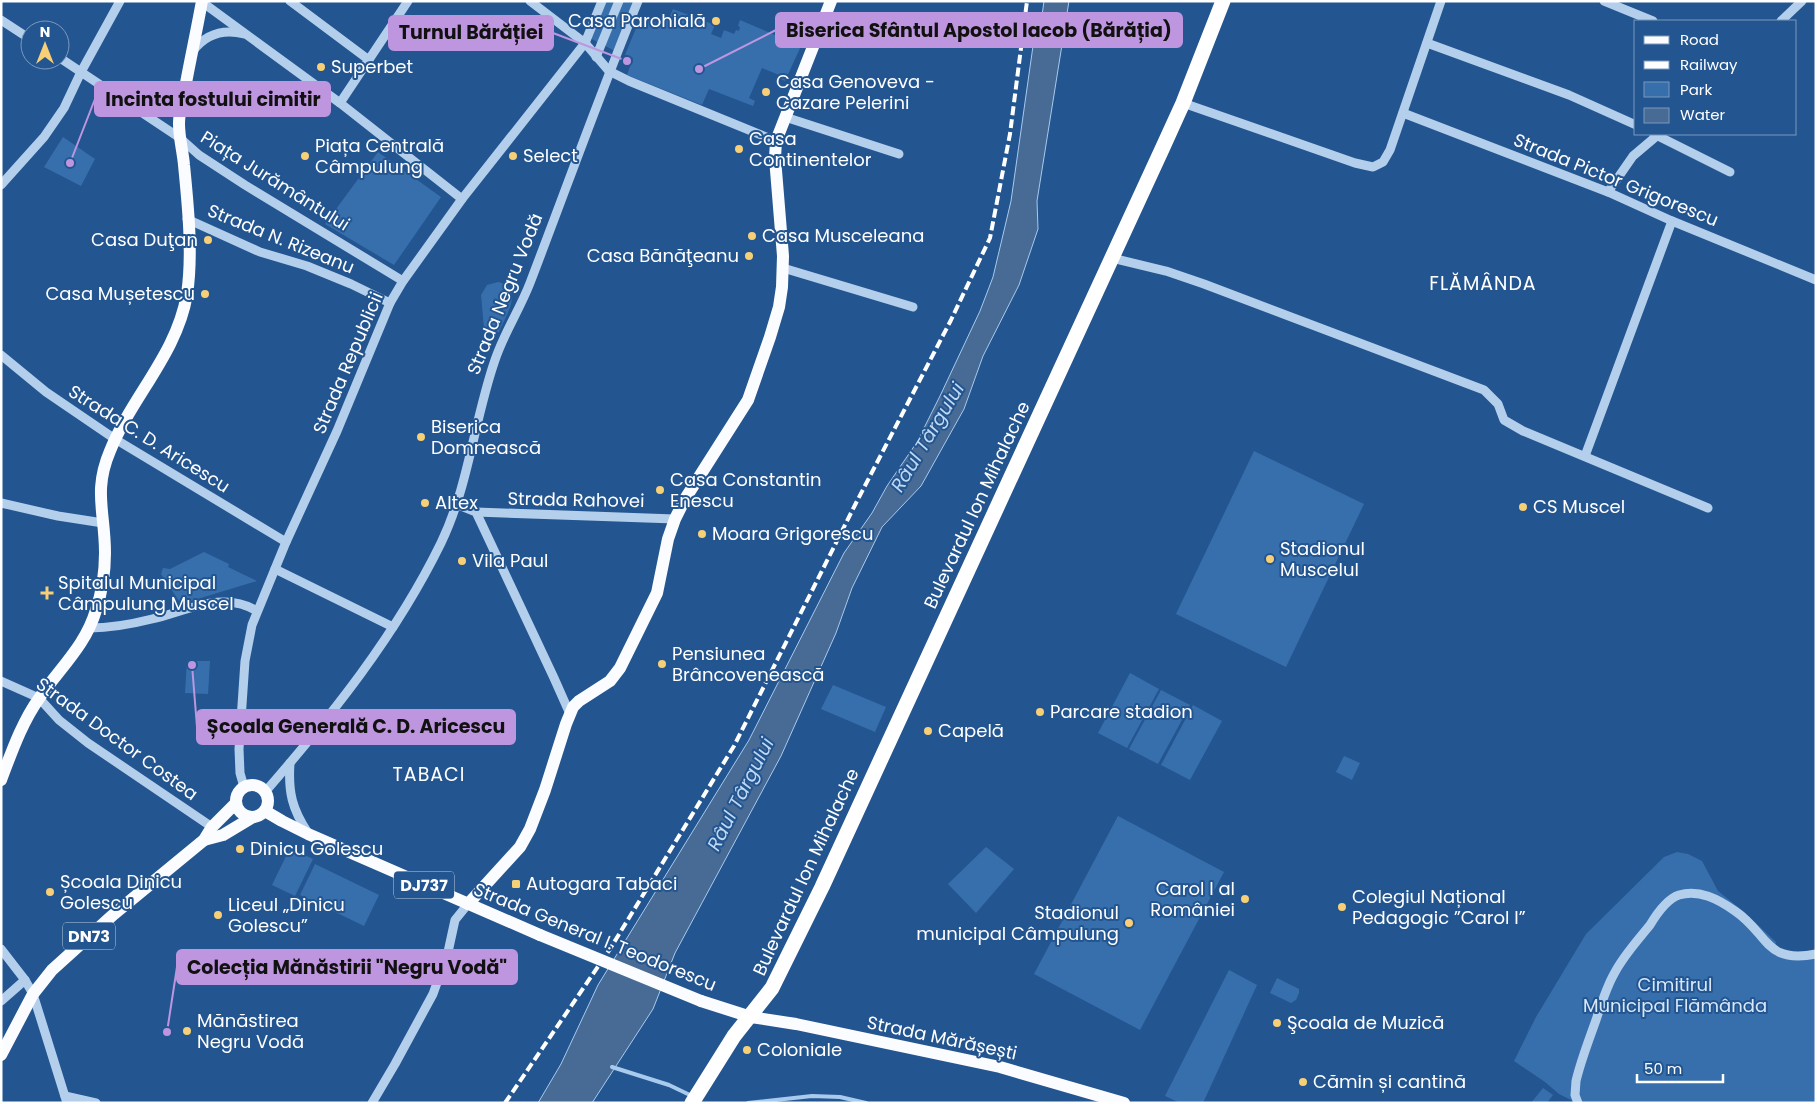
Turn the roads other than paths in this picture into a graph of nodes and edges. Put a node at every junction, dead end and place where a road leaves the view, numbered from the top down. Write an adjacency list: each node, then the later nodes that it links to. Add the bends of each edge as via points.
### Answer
1 (120, 1): 25 (street)
2 (290, 1): 23 (street)
3 (408, 1): 23 (street)
4 (530, 1): 19 (street)
5 (602, 1): 19 (street, Strada Republicii)
6 (619, 1): 22 (street)
7 (638, 1): 26 (street, Strada Negru Vodă)
8 (832, 1): 30 (main road)
9 (1223, 1): 28 (highway, Bulevardul Ion Mihalache)
10 (1441, 1): 20 (street)
11 (1604, 1): 15 (street)
12 (1802, 1): 16 (street)
13 (202, 2): 18 (street); 21 (main road)
14 (1, 20): 17 (street)
15 (1651, 20)
16 (1782, 20)
17 (20, 32)
18 (249, 36): 21 (street, via 232,31 216,34 199,44); 27 (street)
19 (585, 43): 22 (street); 40 (street, Strada Republicii)
20 (1427, 43): 29 (street); 31 (street, via 1569,95)
21 (192, 53): 34 (main road, via 179,122)
22 (596, 57): 26 (street)
23 (369, 60): 27 (street)
24 (70, 65): 25 (street, Piața Jurământului)
25 (81, 72): 34 (street, Piața Jurământului); 38 (street, via 64,108 44,137)
26 (609, 72): 35 (street); 53 (street, Strada Negru Vodă, via 528,287 496,358)
27 (340, 103): 40 (street)
28 (1182, 103): 29 (street, via 1373,167 1387,156); 43 (highway, Bulevardul Ion Mihalache)
29 (1403, 113): 39 (street, Strada Pictor Grigorescu)
30 (785, 117): 35 (main road); 36 (street)
31 (1634, 124)
32 (1656, 135): 39 (street, via 1633,156)
33 (1659, 135): 37 (street)
34 (180, 138): 41 (main road); 46 (street, Piața Jurământului, via 237,180)
35 (776, 141): 44 (main road)
36 (899, 154)
37 (1730, 172)
38 (1, 185)
39 (1608, 192): 42 (street, Strada Pictor Grigorescu)
40 (462, 199): 46 (street, Strada Republicii)
41 (187, 218): 47 (street, Strada N. Rizeanu, via 260,252 307,266); 50 (main road, via 190,266 182,316 175,335)
42 (1672, 221): 45 (street, Strada Pictor Grigorescu); 51 (street)
43 (1112, 258): 51 (street, via 1204,284 1484,390 1498,404 1504,420 1522,431); 82 (highway, Bulevardul Ion Mihalache, via 814,904 772,988)
44 (783, 268): 48 (street); 56 (main road, via 779,307 748,400)
45 (1816, 280)
46 (403, 281): 47 (street, Strada Republicii)
47 (390, 303): 58 (street, Strada Republicii)
48 (914, 307)
49 (1, 355): 50 (street, Strada C. D. Aricescu, via 46,392)
50 (115, 439): 57 (main road, via 101,479); 58 (street, Strada C. D. Aricescu)
51 (1585, 456): 54 (street)
52 (1, 504): 57 (street)
53 (456, 504): 55 (street, Strada Rahovei); 61 (street, Strada Negru Vodă, via 432,560)
54 (1708, 508)
55 (476, 512): 56 (street, Strada Rahovei); 65 (street)
56 (675, 519): 65 (main road, via 657,593 620,668 610,681 579,701)
57 (103, 524): 62 (main road, via 104,576)
58 (286, 542): 59 (street, Strada Republicii)
59 (275, 569): 60 (street, Strada Republicii); 61 (street)
60 (257, 611): 62 (street, via 241,603 222,601 153,619); 68 (street, Strada Republicii, via 245,661 239,758)
61 (393, 627): 66 (street, Strada Negru Vodă, via 350,691)
62 (90, 628): 64 (main road)
63 (1, 681): 64 (street, Strada Doctor Costea)
64 (39, 698): 67 (main road, via 14,746); 73 (street, Strada Doctor Costea, via 59,720 88,743)
65 (570, 714): 76 (main road, via 530,829 520,846)
66 (290, 763): 69 (street, Strada Negru Vodă); 74 (street, via 291,799)
67 (1, 780)
68 (244, 787): 69 (main road, via 258,786); 70 (main road, DN73, via 237,794)
69 (265, 792): 71 (main road, via 268,799)
70 (236, 803): 72 (main road, via 240,812); 73 (main road, DN73)
71 (265, 810): 72 (main road, DN73); 74 (main road, Strada General I. Teodorescu)
72 (253, 817): 75 (main road, DN73, via 223,835)
73 (212, 827): 75 (main road, DN73)
74 (308, 834): 76 (main road, Strada General I. Teodorescu / DJ737)
75 (204, 840): 80 (main road, DN73, via 78,945)
76 (468, 904): 82 (main road, Strada General I. Teodorescu / DJ737, bridge, via 702,1001); 87 (street, via 455,920 433,994)
77 (1, 949): 79 (street)
78 (1816, 954): 89 (street, via 1787,956 1776,952 1736,911 1706,895 1689,893 1676,896 1658,913 1614,973 1576,1081)
79 (25, 980): 80 (street); 81 (street)
80 (33, 994): 83 (main road, DN73); 84 (street)
81 (1, 1001)
82 (751, 1016): 85 (main road, Strada Mărășești / DJ737, via 1000,1067); 88 (highway, Bulevardul Ion Mihalache, via 734,1036)
83 (1, 1056)
84 (66, 1100): 86 (street)
85 (1124, 1102)
86 (96, 1103)
87 (372, 1103)
88 (692, 1103)
89 (1578, 1103)

